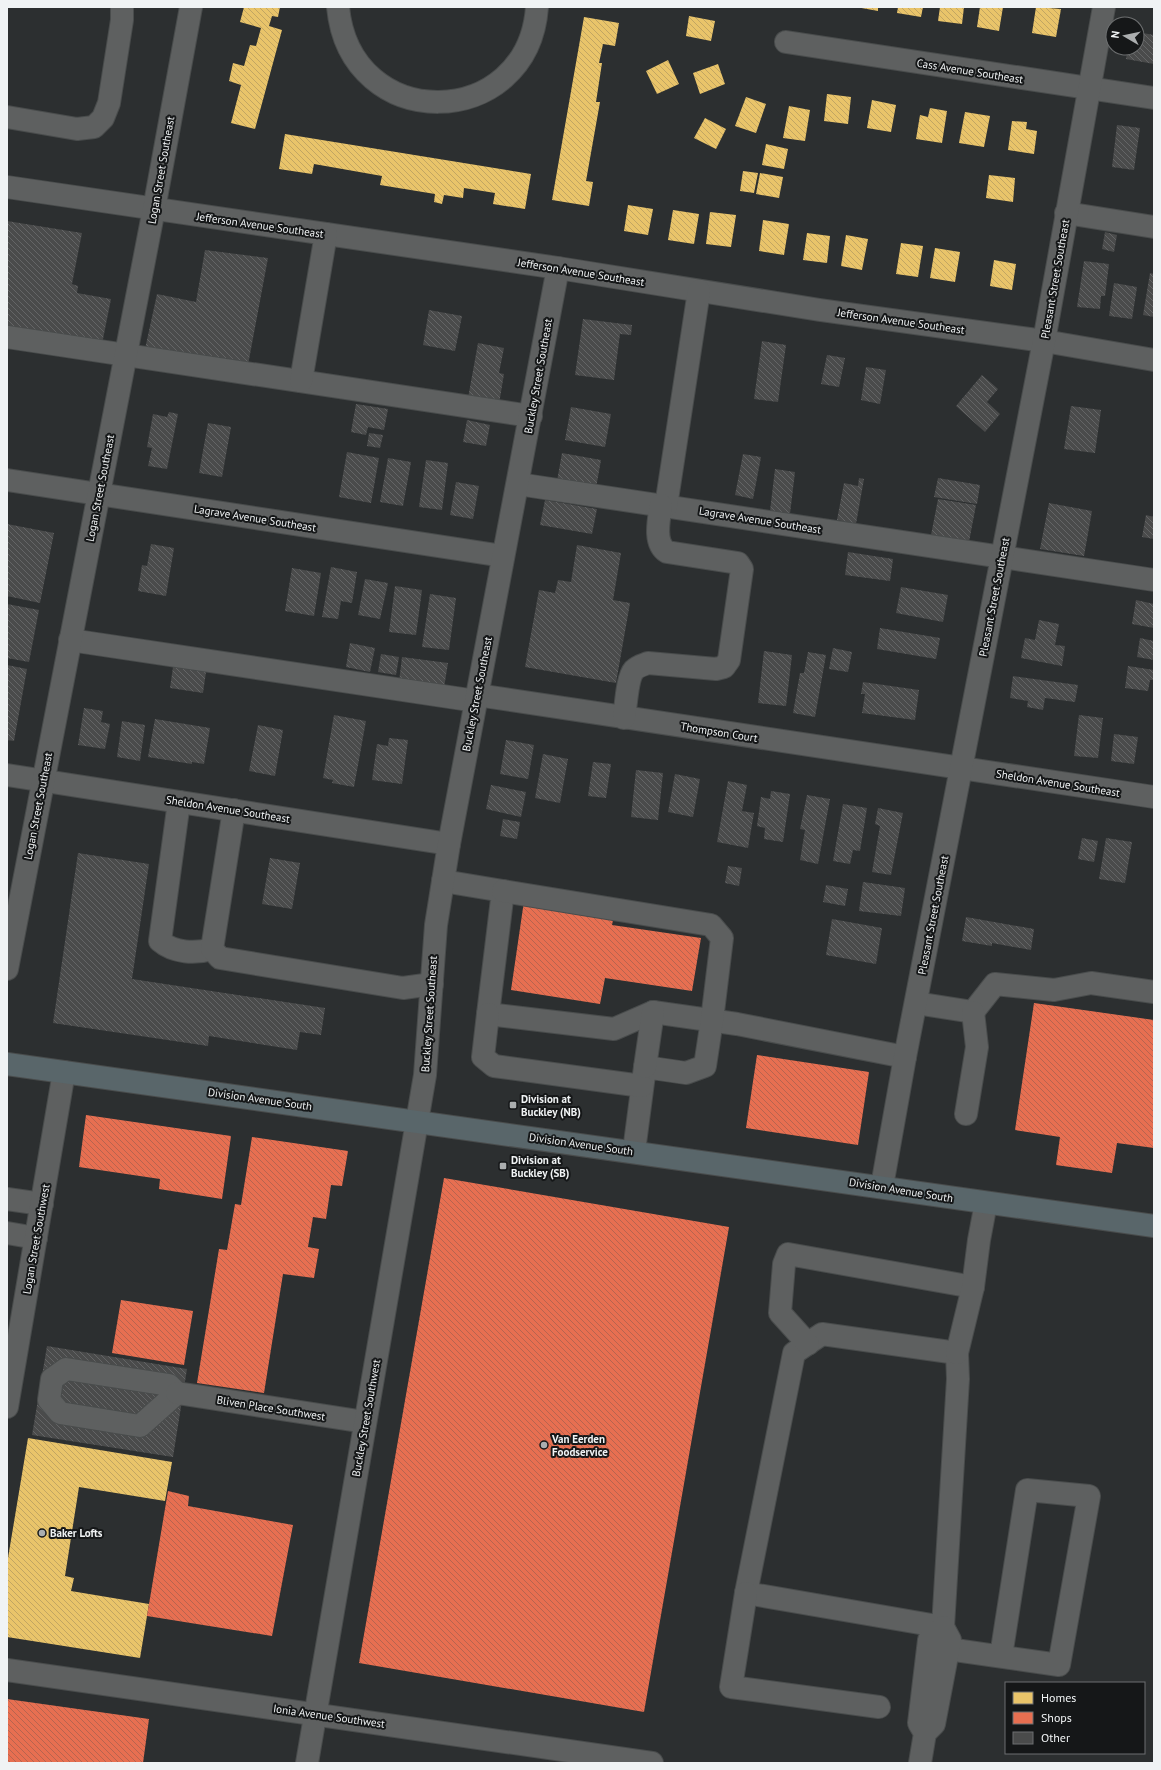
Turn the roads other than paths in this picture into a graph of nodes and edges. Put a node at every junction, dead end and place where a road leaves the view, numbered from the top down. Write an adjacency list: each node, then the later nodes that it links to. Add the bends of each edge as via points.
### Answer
1 (122, 7): 9 (street, via 109,103 103,118 94,127 77,129)
2 (191, 7): 11 (street, Logan Street Southeast)
3 (338, 7): 4 (street, via 340,24 350,51 367,74 389,90 415,100 442,103 468,98 492,87 512,70 527,48 536,23)
4 (537, 7)
5 (1104, 7): 7 (street, Pleasant Street Southeast)
6 (786, 42): 7 (street, Cass Avenue Southeast)
7 (1088, 89): 8 (street, Cass Avenue Southeast); 12 (street, Pleasant Street Southeast)
8 (1154, 98)
9 (7, 117)
10 (7, 187): 11 (street, Jefferson Avenue Southeast)
11 (154, 209): 14 (street, Jefferson Avenue Southeast); 19 (street, Logan Street Southeast)
12 (1066, 213): 13 (street); 18 (street, Pleasant Street Southeast)
13 (1154, 227)
14 (326, 234): 15 (street, Jefferson Avenue Southeast); 21 (street)
15 (558, 268): 16 (street, Jefferson Avenue Southeast); 22 (street, Buckley Street Southeast)
16 (699, 291): 18 (street, Jefferson Avenue Southeast); 26 (street)
17 (7, 337): 19 (street)
18 (1044, 341): 20 (street, Jefferson Avenue Southeast); 28 (street, Pleasant Street Southeast)
19 (126, 354): 21 (street); 25 (street, Logan Street Southeast)
20 (1154, 360)
21 (301, 381): 22 (street)
22 (531, 416): 24 (street, Buckley Street Southeast)
23 (7, 480): 25 (street, Lagrave Avenue Southeast)
24 (518, 484): 26 (street, Lagrave Avenue Southeast); 27 (street, Buckley Street Southeast)
25 (98, 494): 27 (street, Lagrave Avenue Southeast); 30 (street, Logan Street Southeast)
26 (663, 505): 28 (street, Lagrave Avenue Southeast); 32 (street, via 658,524 659,544 662,549 667,552 738,563 742,569 729,660 724,668 716,669 648,662 639,666 633,672 630,682)
27 (503, 556): 31 (street, Buckley Street Southeast)
28 (1002, 557): 29 (street, Lagrave Avenue Southeast); 33 (street, Pleasant Street Southeast)
29 (1154, 580)
30 (70, 640): 31 (street, Thompson Court); 35 (street, Logan Street Southeast)
31 (476, 698): 32 (street, Thompson Court); 39 (street, Buckley Street Southeast)
32 (624, 718): 33 (street, Thompson Court)
33 (961, 768): 36 (street, Sheldon Avenue Southeast); 46 (street, Pleasant Street Southeast)
34 (7, 775): 35 (street, Sheldon Avenue Southeast)
35 (43, 780): 37 (street, Sheldon Avenue Southeast); 43 (street, Logan Street Southeast)
36 (1154, 797)
37 (179, 802): 38 (street, Sheldon Avenue Southeast); 42 (street, via 160,941 169,948 200,952)
38 (234, 810): 39 (street, Sheldon Avenue Southeast); 42 (street)
39 (449, 844): 40 (street, Buckley Street Southeast)
40 (443, 881): 41 (street); 44 (street, Buckley Street Southeast, via 436,925)
41 (503, 890): 49 (street); 50 (street, via 711,925 722,938)
42 (212, 949): 44 (street, via 220,958 403,988)
43 (7, 969)
44 (432, 984): 56 (street, Buckley Street Southeast, via 425,1075)
45 (1154, 992): 48 (street, via 1091,983 1054,990 995,984)
46 (916, 1002): 48 (street); 51 (street, Pleasant Street Southeast)
47 (653, 1012): 49 (street, via 614,1029); 50 (street); 54 (street)
48 (973, 1012): 55 (street, via 977,1047)
49 (488, 1014): 54 (street, via 483,1057 494,1066)
50 (712, 1020): 51 (street); 54 (street, via 704,1066 686,1073)
51 (905, 1057): 58 (street, Pleasant Street Southeast)
52 (7, 1064): 53 (main road, Division Avenue South)
53 (64, 1072): 56 (main road, Division Avenue South); 61 (street, Logan Street Southwest)
54 (644, 1077): 57 (street)
55 (966, 1114)
56 (416, 1122): 57 (main road, Division Avenue South); 70 (street, Buckley Street Southwest)
57 (634, 1151): 58 (main road, Division Avenue South)
58 (882, 1186): 60 (main road, Division Avenue South)
59 (7, 1199): 61 (street)
60 (986, 1203): 62 (main road, Division Avenue South); 65 (street)
61 (42, 1204): 64 (street, Logan Street Southwest)
62 (1154, 1226)
63 (7, 1233): 64 (street)
64 (36, 1238): 69 (street, Logan Street Southwest)
65 (973, 1287): 66 (street, via 788,1254 784,1264 780,1313); 67 (street)
66 (808, 1344): 67 (street, via 822,1334); 71 (street, via 794,1353)
67 (958, 1353): 72 (street)
68 (177, 1394): 68 (street, via 170,1385 66,1369 52,1380 49,1400 60,1413 140,1426); 70 (street, Bliven Place Southwest)
69 (7, 1407)
70 (365, 1422): 77 (street, Buckley Street Southwest)
71 (746, 1593): 72 (street); 76 (street, via 731,1687)
72 (943, 1627): 73 (street, via 950,1640); 78 (street, via 929,1640 919,1723)
73 (948, 1649): 74 (street); 78 (street, via 934,1724)
74 (1001, 1656): 74 (street, via 1059,1665 1089,1496 1027,1490)
75 (7, 1670): 77 (street, Ionia Avenue Southwest)
76 (879, 1707)
77 (315, 1714): 79 (street, Buckley Street Southwest); 80 (street, Ionia Avenue Southwest)
78 (925, 1733): 81 (street)
79 (307, 1763)
80 (652, 1763)
81 (920, 1763)

